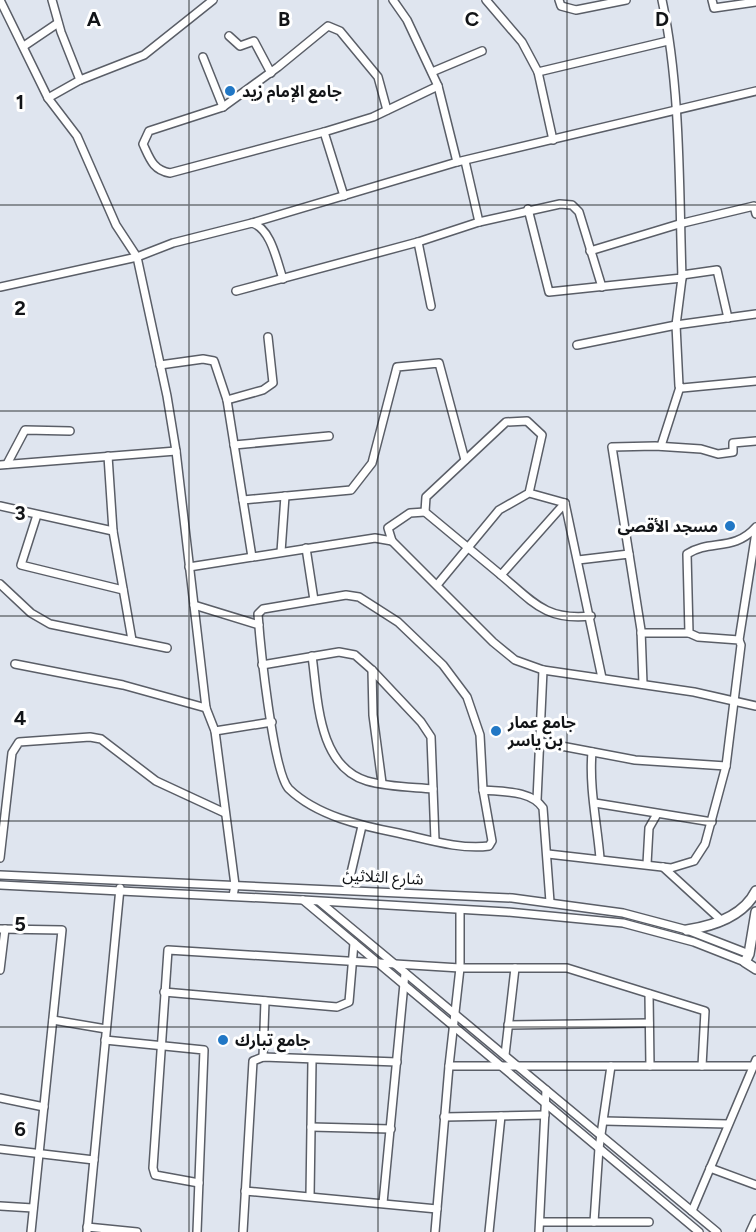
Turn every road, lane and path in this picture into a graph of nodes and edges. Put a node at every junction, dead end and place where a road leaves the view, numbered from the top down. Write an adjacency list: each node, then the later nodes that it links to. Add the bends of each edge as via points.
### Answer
1 (0, 0): 14 (street)
2 (52, 0): 11 (street)
3 (213, 0): 20 (street, via 144,55)
4 (393, 0): 17 (street)
5 (486, 0): 18 (street, via 522,42)
6 (560, 0): 7 (street, via 561,6 576,10)
7 (626, 0)
8 (662, 0): 13 (street)
9 (712, 0): 10 (street, via 714,8)
10 (756, 2)
11 (58, 22): 14 (street); 20 (street)
12 (229, 36): 19 (street, via 240,46 254,40)
13 (668, 41): 18 (street); 26 (street)
14 (24, 46): 23 (street)
15 (482, 51): 17 (street)
16 (203, 57): 24 (street)
17 (432, 72): 21 (street)
18 (538, 72): 28 (street)
19 (271, 73): 24 (street); 25 (street, via 328,26 340,31 378,77)
20 (80, 80): 23 (street)
21 (438, 86): 25 (street); 29 (street)
22 (756, 91): 26 (street)
23 (48, 98): 38 (street, via 77,136 116,225)
24 (223, 107): 27 (street, via 149,131 143,144 152,164 160,172 170,173)
25 (387, 110): 27 (street)
26 (675, 111): 28 (street); 35 (street)
27 (324, 132): 30 (street)
28 (553, 140): 29 (street)
29 (461, 161): 30 (street); 33 (street)
30 (344, 196): 34 (street)
31 (528, 209): 33 (street); 37 (street, via 572,206 579,212); 42 (street, via 549,292)
32 (756, 214): 35 (street, via 754,206)
33 (479, 222): 36 (street)
34 (252, 223): 38 (street, via 173,243); 40 (street, via 269,239)
35 (679, 224): 37 (street); 39 (street)
36 (418, 242): 40 (street); 44 (street)
37 (590, 251): 42 (street)
38 (137, 257): 41 (street); 50 (street)
39 (682, 276): 42 (street); 46 (street, via 717,270); 47 (street)
40 (283, 279): 43 (street)
41 (0, 287)
42 (602, 287)
43 (236, 291)
44 (431, 306)
45 (756, 314): 46 (street)
46 (728, 318): 47 (street)
47 (676, 325): 49 (street); 52 (street)
48 (268, 337): 53 (street, via 273,382 263,390)
49 (577, 345)
50 (160, 365): 53 (street, via 214,361); 59 (street)
51 (756, 381): 52 (street)
52 (680, 387): 58 (street)
53 (226, 400): 57 (street)
54 (70, 431): 62 (street, via 25,430)
55 (329, 436): 57 (street)
56 (756, 441): 58 (street, via 736,441 733,452 718,454)
57 (234, 446): 65 (street)
58 (661, 446): 77 (street, via 612,447)
59 (176, 451): 60 (street); 80 (street)
60 (108, 456): 62 (street); 71 (street)
61 (465, 460): 63 (street, via 506,422 527,421 542,435); 64 (street, via 439,363 397,366 372,463 351,490); 68 (street, via 426,497)
62 (4, 465)
63 (529, 493): 66 (street); 75 (street, via 499,510)
64 (285, 496): 65 (street); 76 (street)
65 (243, 500): 78 (street)
66 (565, 503): 79 (street); 81 (street)
67 (0, 506): 69 (street)
68 (425, 513): 73 (street, via 411,513 388,528); 75 (street)
69 (37, 515): 71 (street); 84 (street, via 21,565)
70 (756, 527): 90 (street, via 738,542 695,548 687,554)
71 (113, 531): 84 (street)
72 (756, 532): 92 (street)
73 (392, 542): 74 (street, via 375,538); 83 (street)
74 (306, 548): 76 (street); 85 (street)
75 (467, 548): 81 (street); 83 (street)
76 (281, 552): 78 (street)
77 (629, 554): 79 (street); 89 (street)
78 (252, 557): 80 (street)
79 (578, 560): 87 (street)
80 (189, 567): 86 (street)
81 (501, 575): 87 (street, via 547,613 568,618)
82 (0, 584): 91 (street, via 43,621)
83 (437, 585): 98 (street, via 515,660)
84 (123, 590): 91 (street)
85 (314, 600): 88 (street, via 263,609 258,614); 111 (street, via 359,597 398,622 443,665 474,713 480,735)
86 (194, 605): 88 (street); 103 (street)
87 (591, 616): 99 (street)
88 (259, 625): 96 (street)
89 (641, 633): 90 (street); 100 (street)
90 (689, 633): 92 (street)
91 (132, 640): 93 (street)
92 (739, 640): 101 (street)
93 (167, 648)
94 (312, 656): 96 (street); 97 (street, via 349,653); 109 (street, via 324,733 332,752 351,772 366,781)
95 (15, 664): 103 (street, via 123,685)
96 (262, 665): 104 (street)
97 (372, 670): 109 (street); 110 (street, via 431,737)
98 (543, 670): 99 (street); 106 (street)
99 (603, 678): 100 (street)
100 (643, 684): 101 (street)
101 (733, 702): 102 (street); 108 (street)
102 (756, 706)
103 (206, 708): 105 (street)
104 (272, 722): 105 (street); 117 (street, via 280,774 288,788 317,807)
105 (215, 731): 114 (street)
106 (540, 742): 107 (street); 112 (street)
107 (592, 752): 108 (street, via 635,760); 113 (street, via 590,776)
108 (726, 766): 116 (street)
109 (382, 783): 110 (street)
110 (432, 789): 118 (street)
111 (483, 790): 112 (street); 118 (street, via 492,841 489,846)
112 (537, 800): 119 (street, via 545,817)
113 (595, 803): 115 (street); 121 (street)
114 (225, 813): 120 (street, via 156,781 101,739 19,742 12,753); 127 (street)
115 (657, 814): 116 (street); 122 (street, via 649,828)
116 (712, 822): 123 (street, via 694,861)
117 (362, 826): 118 (street); 128 (street)
118 (435, 840)
119 (548, 854): 121 (street); 134 (street)
120 (0, 858)
121 (600, 858): 122 (street)
122 (647, 864): 123 (street)
123 (663, 867): 137 (street)
124 (0, 875): 125 (street, شارع الثلاثين)
125 (120, 881): 127 (street, شارع الثلاثين); 130 (street)
126 (0, 885): 130 (street, شارع الثلاثين)
127 (235, 885): 128 (street, شارع الثلاثين); 131 (street)
128 (346, 890): 134 (street, شارع الثلاثين)
129 (756, 891): 137 (main road, via 742,908)
130 (119, 892): 131 (street, شارع الثلاثين); 159 (street)
131 (234, 896): 132 (street, شارع الثلاثين)
132 (303, 900): 133 (street, شارع الثلاثين); 140 (street)
133 (319, 901): 135 (street, شارع الثلاثين); 144 (street)
134 (550, 902): 139 (street, شارع الثلاثين, via 623,913)
135 (460, 910): 141 (street, شارع الثلاثين, via 623,923); 145 (street)
136 (756, 912): 141 (main road)
137 (722, 921): 139 (main road)
138 (2, 929): 148 (street); 155 (street, via 62,930)
139 (687, 930): 141 (street, شارع الثلاثين)
140 (354, 943): 142 (street); 143 (street)
141 (750, 958): 147 (main road, شارع الثلاثين)
142 (353, 961): 143 (street); 151 (street, via 168,950); 153 (street, via 349,1002 343,1005)
143 (378, 963): 144 (street); 150 (street)
144 (394, 964): 145 (street); 149 (street)
145 (460, 968): 146 (street); 154 (street)
146 (515, 968): 152 (street, via 567,968); 157 (street)
147 (756, 969)
148 (0, 970)
149 (405, 973): 150 (street); 154 (street)
150 (404, 985): 158 (street); 165 (street)
151 (164, 992): 153 (street); 161 (street)
152 (649, 994): 156 (street); 172 (street, via 705,1011)
153 (265, 1001): 163 (street)
154 (455, 1014): 158 (street); 162 (street)
155 (53, 1020): 159 (street); 176 (street)
156 (649, 1023): 157 (street); 171 (street)
157 (508, 1024): 162 (street)
158 (453, 1026): 167 (street); 168 (street)
159 (106, 1029): 160 (street)
160 (105, 1040): 161 (street); 188 (street)
161 (160, 1046): 190 (street, via 155,1175); 190 (street, via 204,1050)
162 (505, 1055): 169 (street)
163 (263, 1057): 164 (street); 192 (street, via 253,1061)
164 (312, 1061): 165 (street); 182 (street)
165 (397, 1062): 183 (street)
166 (754, 1063): 172 (street); 181 (street)
167 (449, 1066): 168 (street); 179 (street)
168 (501, 1066): 169 (street); 175 (street)
169 (518, 1066): 170 (street); 173 (street)
170 (611, 1066): 171 (street); 180 (street)
171 (650, 1066): 172 (street)
172 (702, 1066)
173 (546, 1090): 175 (street); 184 (street)
174 (0, 1098): 176 (street)
175 (546, 1103): 177 (street); 185 (street)
176 (44, 1107): 187 (street)
177 (545, 1115): 178 (street); 200 (street)
178 (501, 1116): 179 (street); 209 (street)
179 (444, 1117): 197 (street)
180 (604, 1121): 181 (street); 184 (street)
181 (728, 1124): 189 (street)
182 (311, 1127): 183 (street); 193 (street)
183 (390, 1129): 194 (street)
184 (601, 1136): 185 (street); 198 (street)
185 (599, 1148): 201 (street); 211 (street)
186 (0, 1149): 187 (street)
187 (39, 1154): 188 (street); 196 (street)
188 (94, 1160): 203 (street)
189 (710, 1168): 191 (street); 198 (street)
190 (199, 1183): 206 (street)
191 (756, 1185)
192 (245, 1191): 193 (street); 207 (street)
193 (310, 1196): 194 (street)
194 (383, 1203): 197 (street)
195 (0, 1206): 196 (street)
196 (33, 1208): 204 (street)
197 (436, 1209): 208 (street)
198 (692, 1211): 212 (street)
199 (756, 1219): 213 (street)
200 (540, 1222): 201 (street); 210 (street)
201 (594, 1222): 202 (street)
202 (649, 1222)
203 (87, 1229): 205 (street)
204 (31, 1232)
205 (137, 1232)
206 (197, 1232)
207 (243, 1232)
208 (435, 1232)
209 (489, 1232)
210 (539, 1232)
211 (699, 1232)
212 (717, 1232)
213 (750, 1232)

